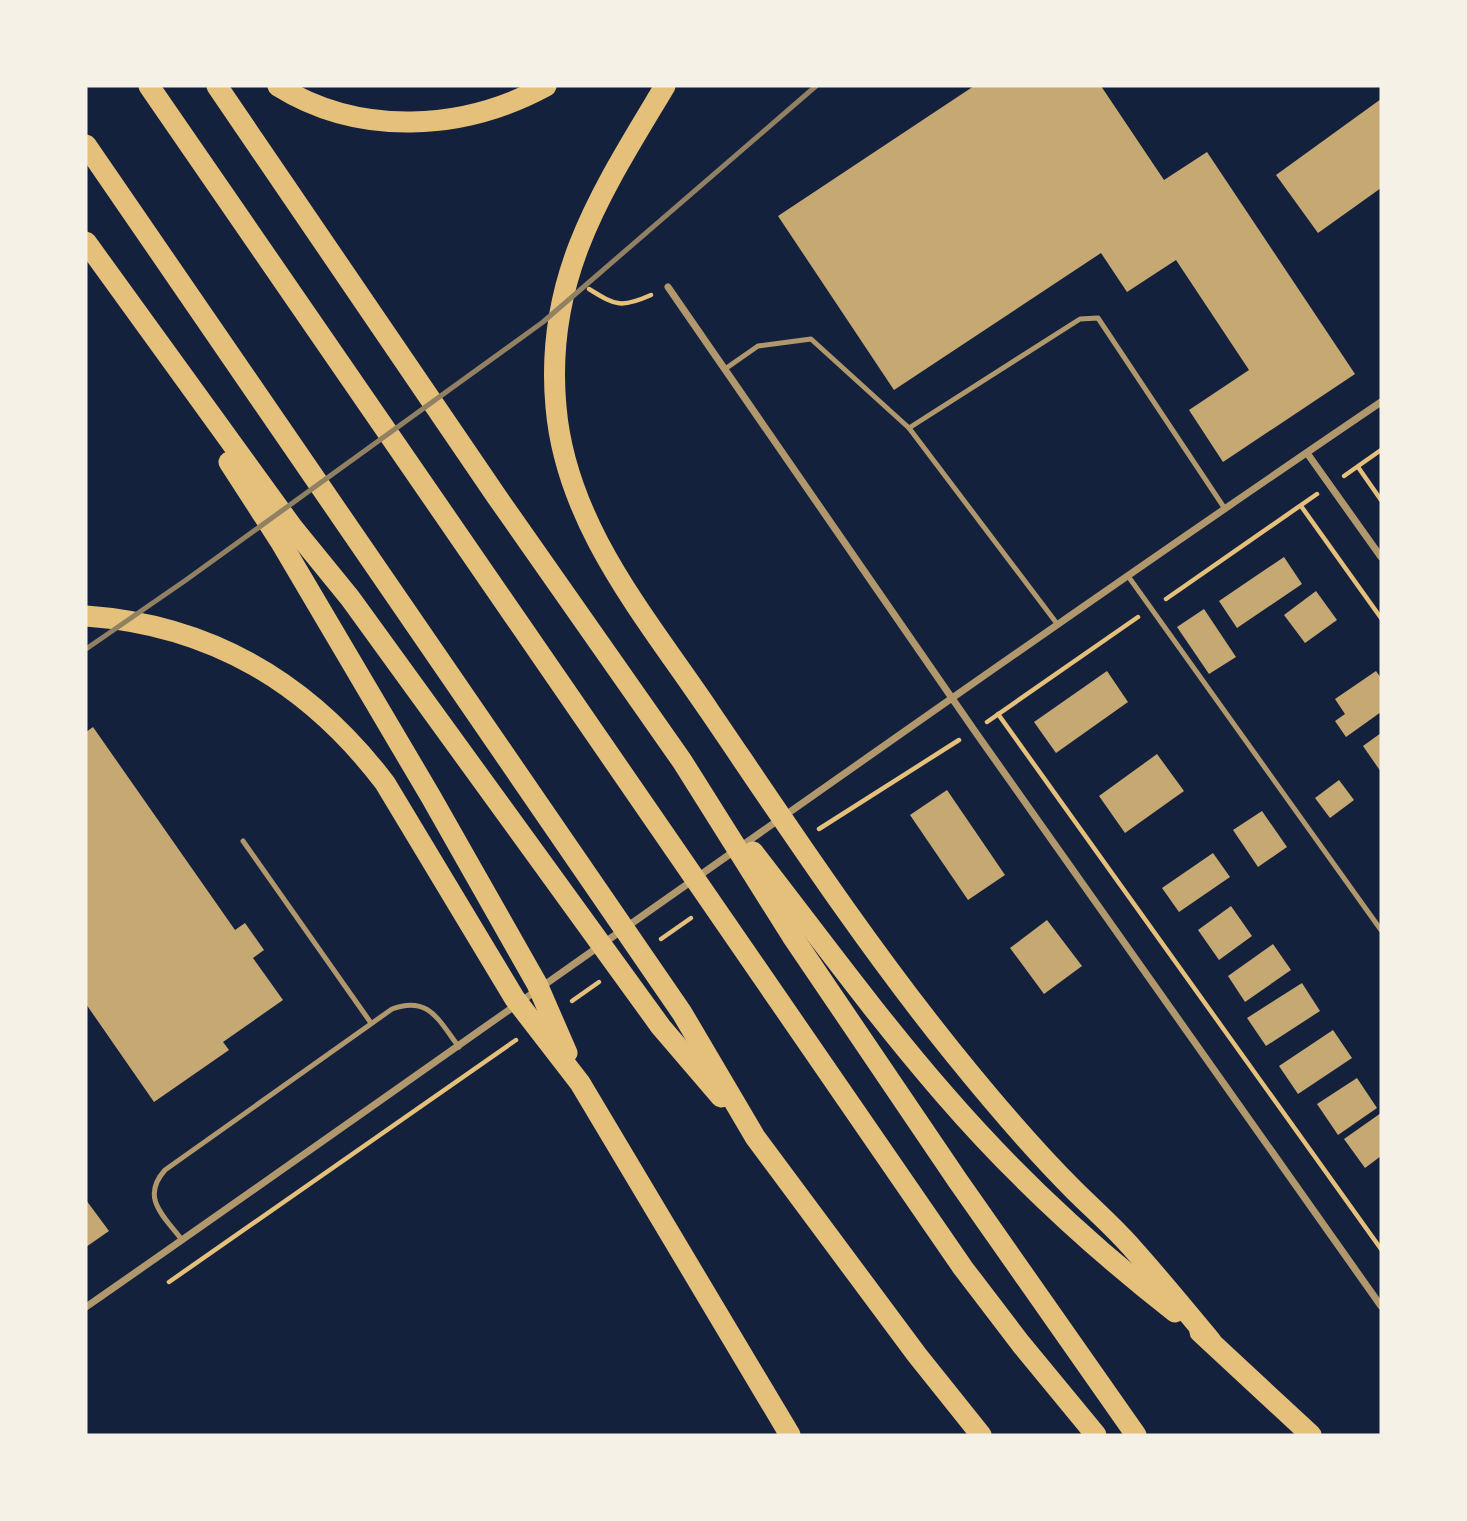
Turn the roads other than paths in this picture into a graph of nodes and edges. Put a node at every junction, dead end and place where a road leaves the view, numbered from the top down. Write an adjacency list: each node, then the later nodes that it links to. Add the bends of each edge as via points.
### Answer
1 (149, 86): 32 (highway, via 964,1268)
2 (217, 86): 20 (highway, via 497,497)
3 (278, 86): 4 (highway, via 350,116 418,122 483,113)
4 (546, 86)
5 (666, 86): 29 (highway, via 608,181 578,247 558,317 555,404 576,496 615,574 840,903 957,1058 1042,1156 1131,1246)
6 (86, 145): 25 (highway, via 682,1013)
7 (91, 250): 24 (highway, via 324,615 537,984); 25 (highway, via 661,1027)
8 (668, 287): 9 (street)
9 (725, 369): 11 (lane, via 758,346 811,339); 18 (street)
10 (1381, 402): 12 (street)
11 (909, 428): 13 (lane, via 1080,319 1098,318); 17 (lane)
12 (1307, 453): 13 (street); 14 (street)
13 (1225, 509): 15 (street)
14 (1381, 557)
15 (1128, 576): 17 (street); 21 (lane)
16 (86, 616): 24 (highway, via 165,628 224,649 293,689 325,716 385,783 515,999)
17 (1058, 625): 18 (street)
18 (952, 698): 23 (street); 27 (street)
19 (243, 841): 22 (lane)
20 (801, 930): 29 (highway, via 981,1134 1115,1265); 33 (highway, via 957,1181)
21 (1381, 930)
22 (371, 1023): 23 (lane, via 407,1003 419,1005 433,1013); 26 (lane, via 156,1179 152,1192 156,1206)
23 (459, 1047): 26 (street)
24 (580, 1083): 30 (highway)
25 (755, 1137): 31 (highway)
26 (182, 1240): 28 (street)
27 (1381, 1306)
28 (86, 1307)
29 (1211, 1341): 34 (highway)
30 (790, 1435)
31 (981, 1435)
32 (1096, 1435)
33 (1136, 1435)
34 (1311, 1435)

